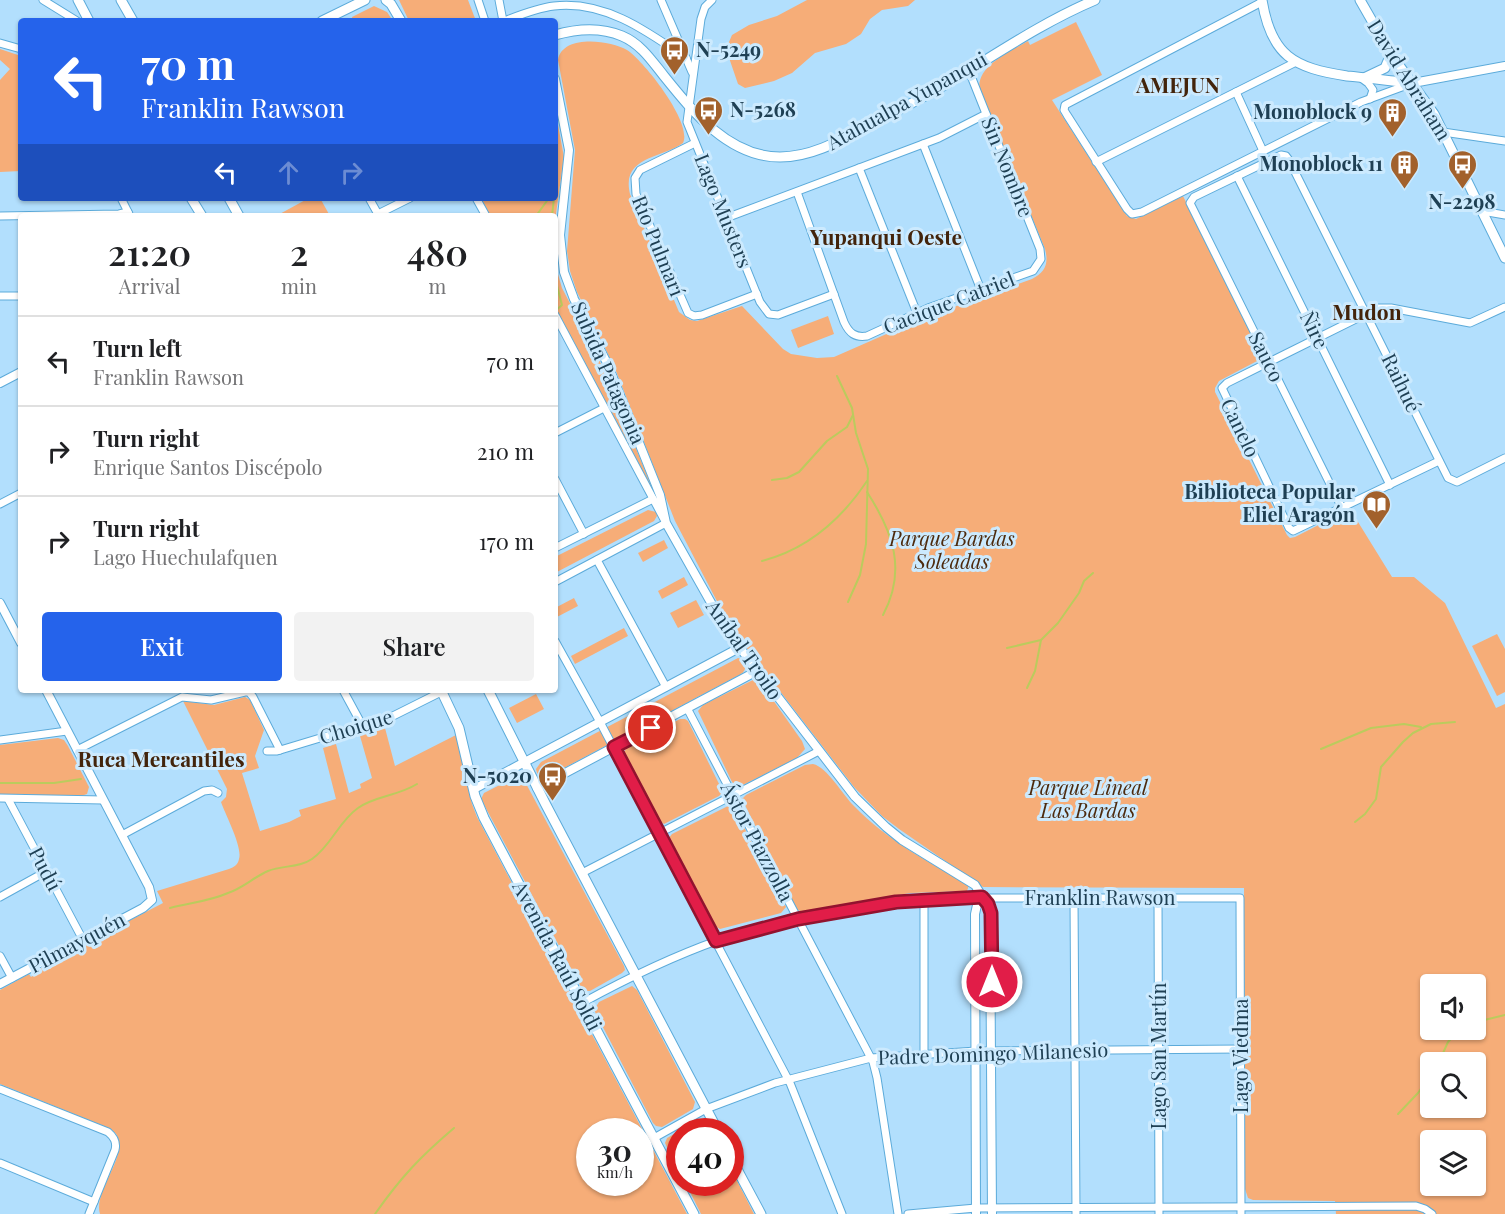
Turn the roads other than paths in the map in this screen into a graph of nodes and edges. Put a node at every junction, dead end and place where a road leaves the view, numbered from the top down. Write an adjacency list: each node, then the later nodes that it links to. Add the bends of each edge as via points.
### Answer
1 (44, 0): 13 (street)
2 (78, 0): 14 (main road)
3 (121, 0): 15 (main road)
4 (365, 0): 16 (main road)
5 (386, 0): 17 (main road)
6 (478, 0): 18 (street)
7 (499, 0): 19 (street)
8 (661, 0): 25 (street)
9 (712, 0): 29 (street, Lago Musters, via 702,13)
10 (1095, 0): 28 (main road, Atahualpa Yupanqui, via 1034,30)
11 (1360, 0): 24 (main road, David Abraham)
12 (1262, 1): 26 (main road, via 1275,42); 42 (street, via 1071,100 1064,107 1065,112)
13 (72, 18)
14 (87, 18)
15 (131, 18)
16 (328, 18)
17 (399, 18)
18 (484, 18)
19 (503, 18)
20 (513, 18): 25 (street, via 545,7 586,7 631,22)
21 (558, 35): 35 (main road, Atahualpa Yupanqui, via 586,30 622,36 642,49)
22 (0, 43): 23 (street)
23 (18, 48)
24 (1391, 54): 30 (main road, via 1385,68); 31 (main road, David Abraham)
25 (686, 58): 29 (street)
26 (1296, 62): 30 (main road, via 1318,71); 32 (street)
27 (1505, 66): 31 (street)
28 (969, 71): 35 (main road, Atahualpa Yupanqui, via 839,141 794,156 767,156 742,148); 36 (street, Sin Nombre)
29 (693, 74): 35 (street, Lago Musters)
30 (1362, 77): 31 (main road); 34 (street, via 1373,90)
31 (1413, 83): 34 (street); 37 (main road, David Abraham)
32 (1236, 92): 41 (street); 42 (street)
33 (558, 95): 78 (street, Subida Patagonia, via 569,150 560,235 564,272 607,363 660,495)
34 (1370, 99): 41 (street)
35 (688, 105): 39 (street, Lago Musters, via 687,122)
36 (986, 114): 40 (street, Atahualpa Yupanqui); 54 (street, Sin Nombre, via 1040,249)
37 (1443, 132): 38 (street); 47 (main road, David Abraham)
38 (1505, 141)
39 (695, 143): 52 (street, Lago Musters); 56 (street, Río Pulmarí, via 637,174 636,194 683,307 691,315 702,315)
40 (923, 144): 43 (street, Atahualpa Yupanqui); 55 (street)
41 (1263, 151): 42 (street, via 1135,214 1127,209)
42 (1096, 162)
43 (859, 168): 45 (street, Atahualpa Yupanqui); 61 (street)
44 (1238, 176): 62 (street, Raihué, via 1285,155); 64 (street, Ñire); 65 (street, Sauco, via 1192,199 1190,205)
45 (797, 192): 52 (street, Atahualpa Yupanqui); 57 (street)
46 (404, 201): 48 (street)
47 (1482, 211): 49 (street); 53 (main road, David Abraham)
48 (382, 213)
49 (1505, 215)
50 (0, 216): 51 (street)
51 (18, 216)
52 (726, 218): 56 (street, Lago Musters)
53 (1505, 258)
54 (1039, 264): 55 (street, Cacique Catriel, via 1029,273)
55 (981, 290): 61 (street, Cacique Catriel)
56 (757, 294): 57 (street, Lago Musters, via 769,314 782,314)
57 (834, 294): 61 (street, Cacique Catriel, via 846,326 856,336 867,336)
58 (0, 296): 59 (street)
59 (18, 296)
60 (1505, 307): 62 (street, via 1470,323 1391,308 1378,308)
61 (917, 312)
62 (1366, 314): 64 (street); 71 (street, Raihué)
63 (558, 321): 68 (street, Aníbal Troilo)
64 (1318, 338): 65 (street); 73 (street, Ñire)
65 (1269, 362): 77 (street, Sauco); 77 (street, Canelo, via 1222,388 1289,528 1293,531)
66 (18, 374): 67 (street)
67 (0, 383)
68 (604, 408): 69 (street); 75 (street, Aníbal Troilo)
69 (558, 431)
70 (1505, 458): 71 (street, Raihué, via 1454,482)
71 (1439, 460): 73 (street)
72 (558, 485): 79 (street)
73 (1390, 485): 77 (street)
74 (18, 495): 76 (street)
75 (653, 499): 78 (street, Aníbal Troilo); 79 (street)
76 (0, 504)
77 (1342, 508)
78 (666, 523): 81 (street); 86 (street, Aníbal Troilo)
79 (584, 534): 80 (street)
80 (558, 547)
81 (597, 560): 82 (street); 88 (street)
82 (558, 580)
83 (1, 605): 84 (street)
84 (18, 637)
85 (558, 646): 97 (street)
86 (739, 648): 87 (street, Aníbal Troilo); 88 (street)
87 (757, 671): 96 (street); 105 (street, Aníbal Troilo)
88 (666, 687): 97 (street)
89 (48, 693): 99 (street)
90 (244, 693): 102 (street, via 211,700 182,697)
91 (250, 693): 103 (street)
92 (346, 693): 98 (street)
93 (437, 693): 98 (street, Choique, via 400,714)
94 (442, 693): 108 (main road, Avenida Raúl Soldi, via 459,728)
95 (490, 693): 106 (main road)
96 (687, 708): 101 (street); 110 (street, Ástor Piazzolla)
97 (600, 722): 101 (street); 106 (street)
98 (362, 725): 103 (street, Choique)
99 (67, 731): 100 (street); 102 (street)
100 (0, 740)
101 (614, 747): 107 (street); 113 (street)
102 (77, 750): 112 (street)
103 (280, 750): 104 (street, Choique)
104 (267, 751)
105 (819, 751): 110 (street); 118 (street, Aníbal Troilo, via 855,797 886,827 975,885)
106 (525, 762): 107 (main road); 108 (street)
107 (537, 788): 116 (main road)
108 (474, 789): 130 (main road, Avenida Raúl Soldi, via 484,818)
109 (218, 793): 114 (street, via 204,791)
110 (733, 795): 113 (street); 123 (street, Ástor Piazzolla)
111 (4, 799): 112 (street); 115 (street, Pudú)
112 (103, 800): 114 (street)
113 (659, 833): 116 (street); 125 (street)
114 (122, 835): 124 (street, Pilmayquén, via 152,900)
115 (47, 872): 117 (street); 124 (street, Pudú)
116 (582, 873): 127 (main road)
117 (0, 897)
118 (982, 897): 119 (street, Franklin Rawson); 122 (street, Franklin Rawson); 134 (street, via 975,914); 135 (street, via 991,913)
119 (1074, 898): 120 (street, Franklin Rawson); 133 (street)
120 (1158, 898): 121 (street, Franklin Rawson); 131 (street, Lago San Martín)
121 (1240, 898): 132 (street, Lago Viedma)
122 (924, 899): 123 (street, Franklin Rawson); 136 (street)
123 (798, 919): 125 (street, Franklin Rawson); 137 (street, Ástor Piazzolla)
124 (83, 940): 128 (street, Pilmayquén)
125 (716, 941): 127 (street, Franklin Rawson); 138 (street)
126 (0, 956): 128 (street)
127 (635, 975): 130 (street, Franklin Rawson); 140 (main road)
128 (12, 978): 129 (street, Pilmayquén)
129 (0, 984)
130 (582, 1003): 141 (main road, Avenida Raúl Soldi)
131 (1159, 1049): 132 (street, Padre Domingo Milanesio); 133 (street, Padre Domingo Milanesio); 151 (street, Lago San Martín)
132 (1241, 1049): 152 (street, Lago Viedma)
133 (1075, 1050): 135 (street, Padre Domingo Milanesio); 150 (street)
134 (976, 1051): 135 (street, Padre Domingo Milanesio); 136 (street, Padre Domingo Milanesio); 148 (street)
135 (992, 1051): 149 (street)
136 (924, 1053): 137 (street, Padre Domingo Milanesio)
137 (871, 1058): 138 (street, Padre Domingo Milanesio); 157 (street, Ástor Piazzolla)
138 (788, 1079): 140 (street, Padre Domingo Milanesio); 156 (street)
139 (0, 1089): 147 (street, via 108,1132 115,1140 115,1150)
140 (706, 1109): 142 (main road); 143 (street, Padre Domingo Milanesio)
141 (643, 1118)
142 (711, 1118)
143 (654, 1138): 154 (main road, Avenida Raúl Soldi)
144 (0, 1163): 147 (street)
145 (744, 1182): 155 (main road)
146 (1416, 1206): 153 (street); 159 (street); 160 (street)
147 (93, 1209)
148 (976, 1211): 149 (street); 158 (street)
149 (992, 1211): 150 (street)
150 (1076, 1211): 151 (street)
151 (1159, 1211): 152 (street)
152 (1241, 1211): 153 (street)
153 (1328, 1211)
154 (694, 1214)
155 (761, 1214)
156 (842, 1214)
157 (898, 1214)
158 (908, 1214)
159 (1422, 1214)
160 (1432, 1214)

